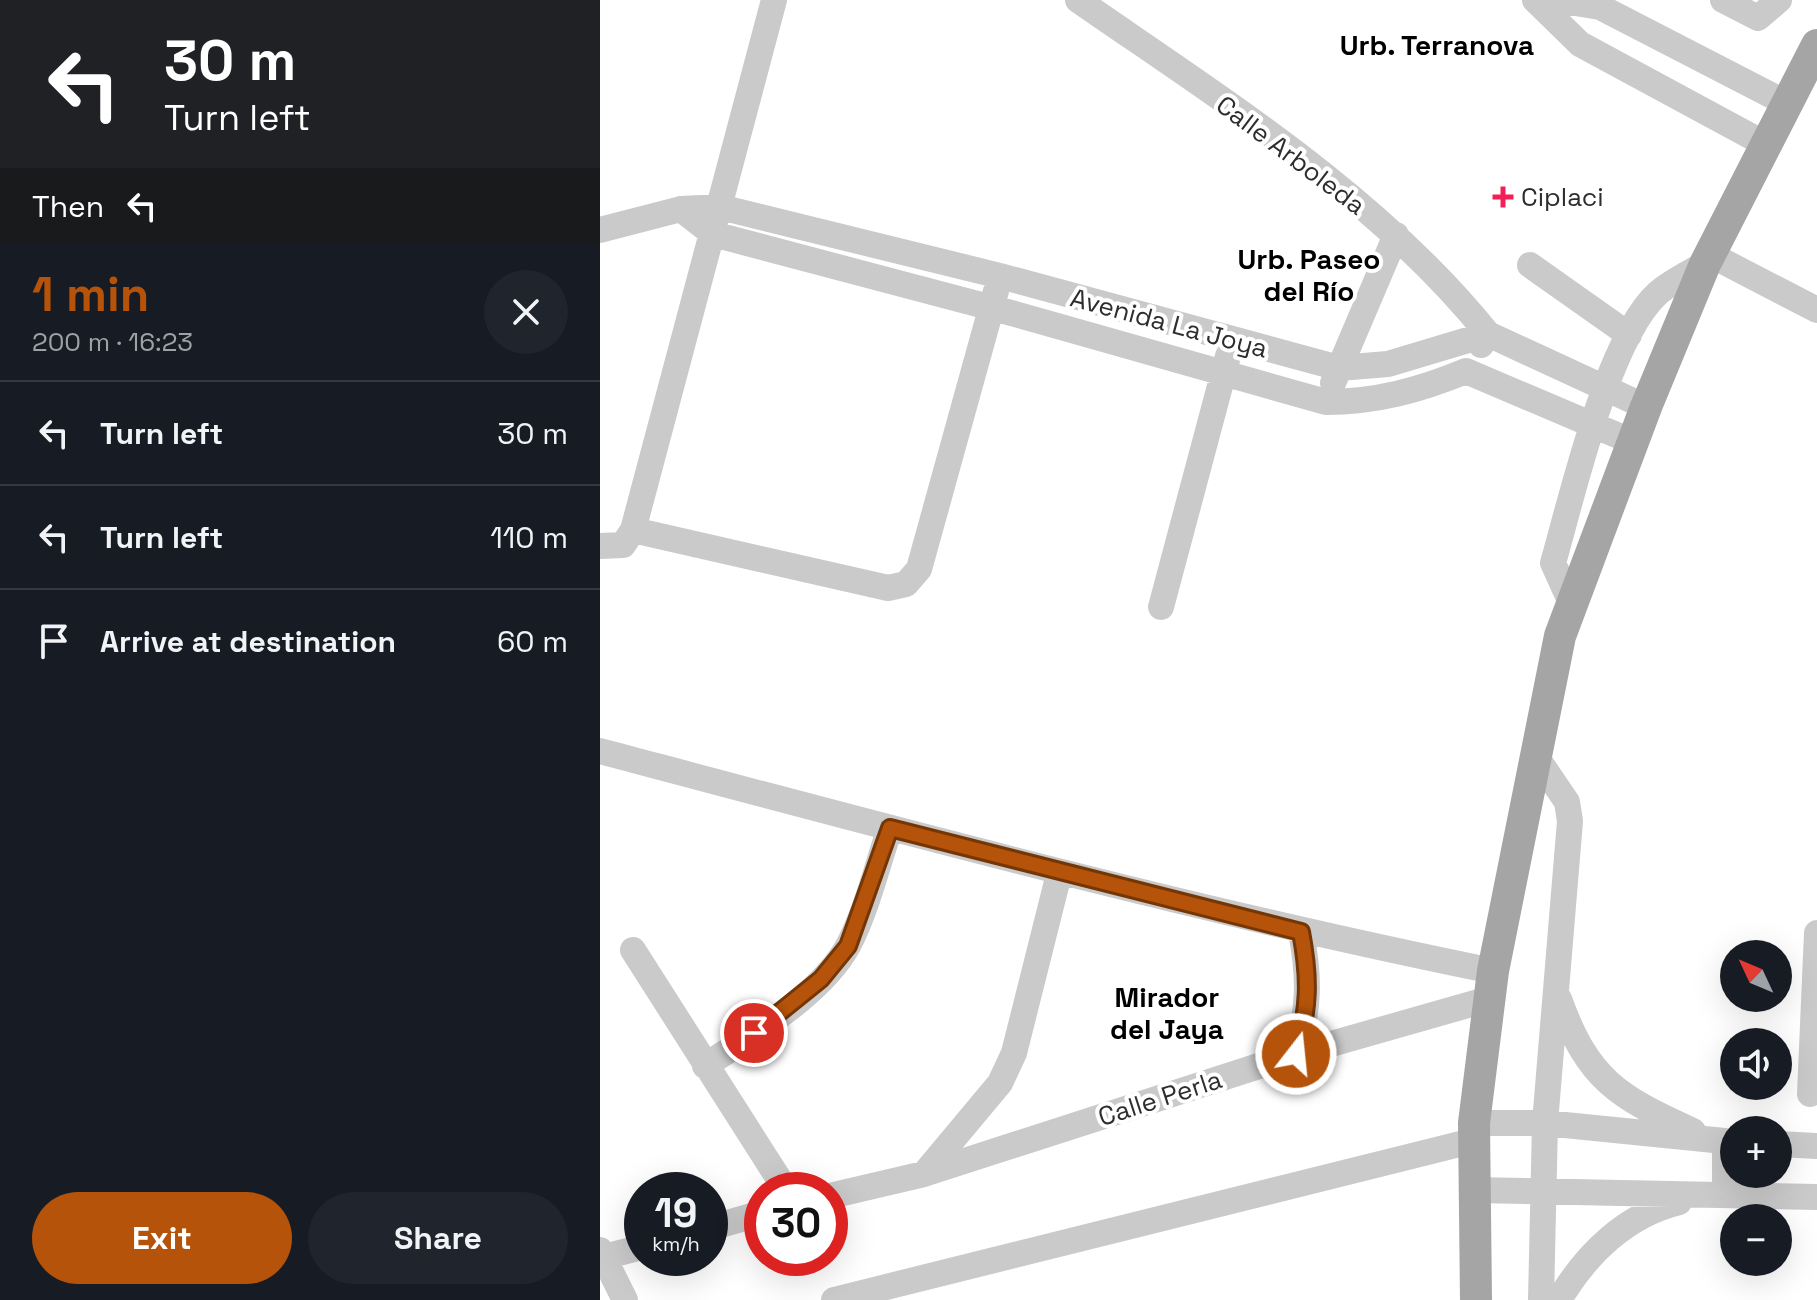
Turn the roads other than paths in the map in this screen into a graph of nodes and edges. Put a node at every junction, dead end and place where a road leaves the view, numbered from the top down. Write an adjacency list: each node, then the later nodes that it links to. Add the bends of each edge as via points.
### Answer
1 (774, 0): 10 (street)
2 (1078, 0): 14 (street, Calle Arboleda, via 1285,147)
3 (1535, 0): 9 (street, via 1580,44)
4 (1557, 0): 8 (street, via 1600,7)
5 (1723, 0): 6 (street, via 1758,18)
6 (1779, 0)
7 (1817, 45): 8 (main road)
8 (1786, 103): 9 (main road)
9 (1765, 144): 15 (main road)
10 (720, 207): 11 (street, Avenida La Joya); 13 (street); 17 (street, Avenida La Joya)
11 (681, 209): 12 (street, Avenida La Joya); 13 (street, Avenida La Joya)
12 (600, 230)
13 (713, 234): 18 (street, Avenida La Joya); 31 (street)
14 (1396, 235): 20 (street, Calle Arboleda); 23 (street)
15 (1708, 259): 19 (street); 21 (street, via 1656,295); 28 (main road)
16 (1530, 265): 21 (street)
17 (1000, 276): 18 (street); 22 (street, Avenida La Joya)
18 (992, 308): 25 (street, Avenida La Joya); 31 (street, via 919,569 906,584 888,588)
19 (1817, 310)
20 (1488, 334): 23 (street, Avenida La Joya, via 1388,364); 24 (street); 26 (street)
21 (1629, 335): 26 (street)
22 (1234, 341): 23 (street, Avenida La Joya); 25 (street)
23 (1339, 368): 27 (street)
24 (1466, 371): 27 (street, Avenida La Joya, via 1376,400); 29 (street)
25 (1221, 372): 27 (street, Avenida La Joya); 34 (street)
26 (1606, 389): 28 (street); 29 (street)
27 (1326, 402)
28 (1646, 407): 30 (main road)
29 (1592, 426): 30 (street); 33 (street, via 1553,563)
30 (1633, 442): 33 (main road)
31 (633, 530): 32 (street, via 623,545)
32 (600, 546)
33 (1572, 605): 36 (main road, via 1560,636)
34 (1161, 607)
35 (600, 751): 37 (street)
36 (1535, 755): 42 (main road); 43 (street, via 1567,802 1570,821)
37 (890, 828): 38 (street); 45 (street, via 848,946 779,1016)
38 (1059, 874): 39 (street); 55 (street, via 1014,1053 1000,1083)
39 (1301, 932): 42 (street); 44 (street, via 1308,1012)
40 (1817, 933): 46 (street)
41 (633, 950): 45 (street)
42 (1491, 985): 44 (street, Calle Perla); 48 (main road)
43 (1557, 992): 47 (street); 49 (street, via 1572,1036 1597,1074 1632,1103)
44 (1296, 1054): 55 (street, Calle Perla)
45 (705, 1066): 54 (street)
46 (1810, 1094)
47 (1545, 1123): 48 (street); 50 (street); 58 (street)
48 (1473, 1132): 56 (main road); 64 (street)
49 (1720, 1140)
50 (1720, 1141)
51 (1792, 1145): 52 (street)
52 (1817, 1146)
53 (1720, 1169): 59 (street)
54 (774, 1172)
55 (924, 1174): 57 (street, Calle Perla)
56 (1472, 1190): 58 (street); 65 (main road)
57 (848, 1192)
58 (1543, 1193): 59 (street); 66 (street)
59 (1714, 1196): 60 (street); 67 (street, via 1655,1207 1614,1234 1579,1266)
60 (1817, 1197)
61 (624, 1250): 62 (street)
62 (602, 1254): 63 (street)
63 (625, 1300)
64 (834, 1300)
65 (1476, 1300)
66 (1541, 1300)
67 (1559, 1300)

